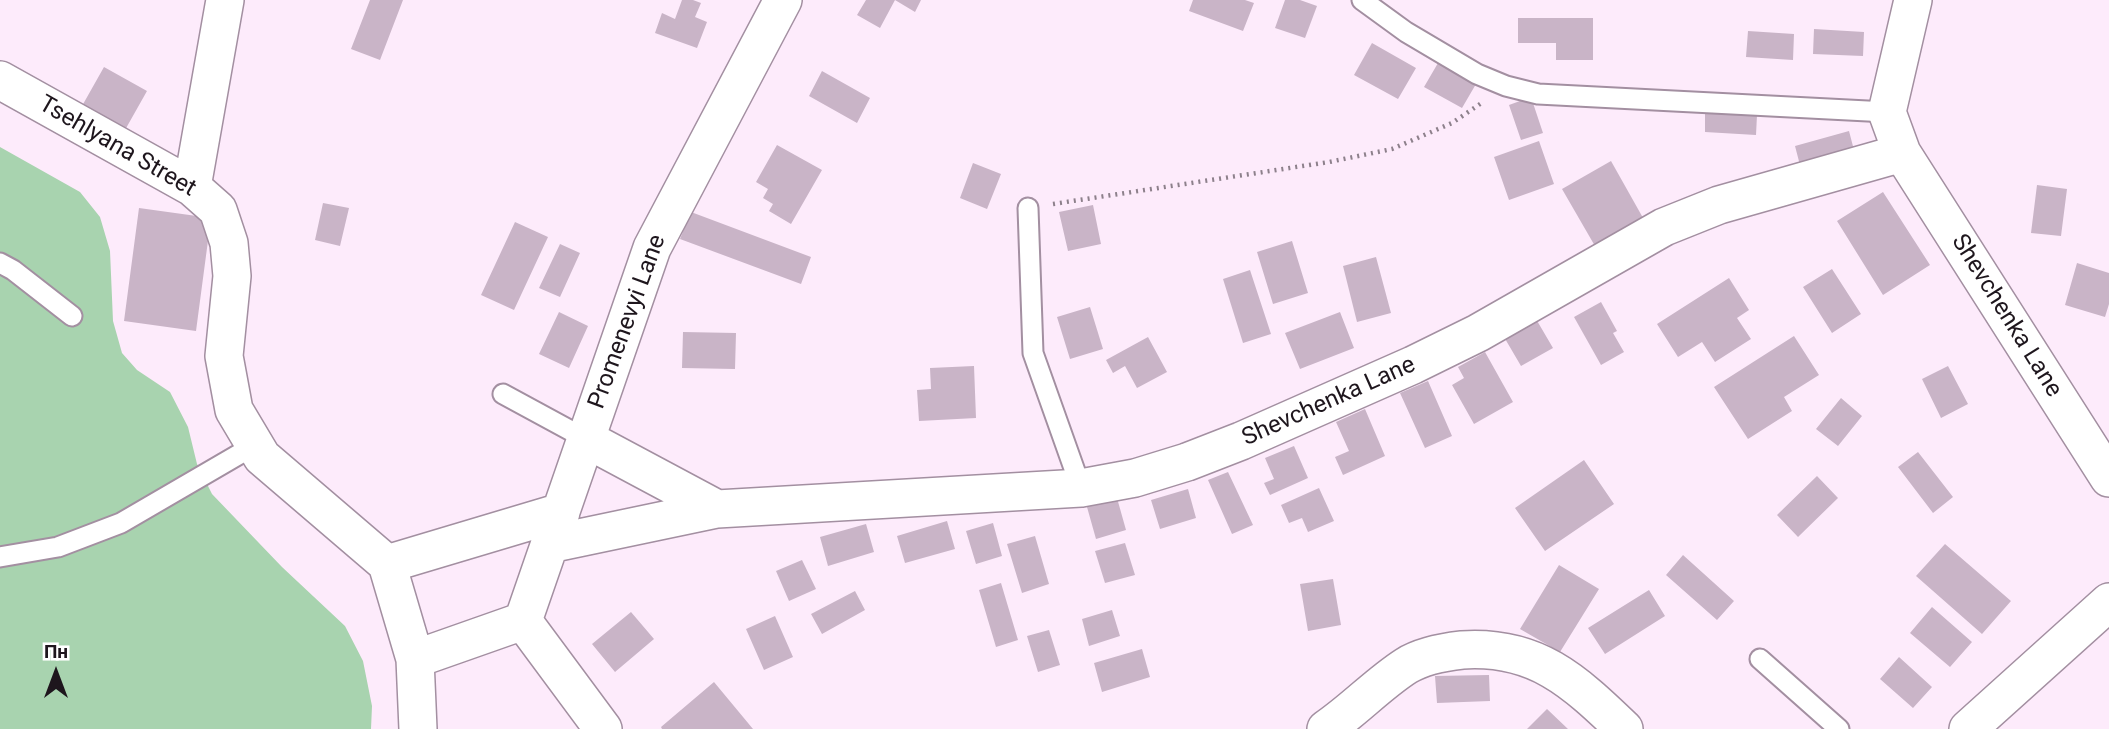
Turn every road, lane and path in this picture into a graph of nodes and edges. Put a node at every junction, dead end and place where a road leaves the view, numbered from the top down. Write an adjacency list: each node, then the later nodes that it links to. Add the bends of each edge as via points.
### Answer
1 (225, 0): 9 (street)
2 (783, 0): 14 (street, Promenevyi Lane, via 652,248)
3 (1362, 0): 6 (lane, via 1476,74)
4 (1913, 0): 7 (street)
5 (0, 80): 9 (street, Tsehlyana Street)
6 (1506, 86): 7 (lane, via 1538,94); 10 (path, via 1452,123 1392,149)
7 (1887, 112): 8 (street, Shevchenka Lane)
8 (1902, 153): 16 (street, Shevchenka Lane); 17 (street, Shevchenka Lane, via 1719,205 1664,228 1478,333 1241,442 1135,478)
9 (192, 187): 15 (street, Tsehlyana Street, via 218,210 229,243 232,276 224,356 234,410)
10 (1028, 208): 17 (lane, via 1033,353)
11 (0, 262): 12 (lane)
12 (72, 316)
13 (502, 394): 14 (lane)
14 (586, 439): 18 (street); 19 (street, Promenevyi Lane)
15 (255, 444): 20 (lane, via 121,523 58,547); 21 (street, Tsehlyana Street, via 262,457)
16 (2109, 478)
17 (1081, 488): 18 (street, Shevchenka Lane)
18 (717, 509): 19 (street, Shevchenka Lane)
19 (555, 528): 21 (street, Shevchenka Lane); 23 (street, Promenevyi Lane)
20 (0, 558)
21 (387, 564): 24 (street)
22 (2109, 602): 31 (street)
23 (523, 621): 24 (street); 27 (street)
24 (415, 659): 26 (street)
25 (1760, 659): 30 (lane)
26 (418, 729)
27 (603, 729)
28 (1326, 729): 29 (street, via 1408,665 1444,652 1487,649 1526,657 1564,675)
29 (1624, 729)
30 (1839, 729)
31 (1968, 729)

